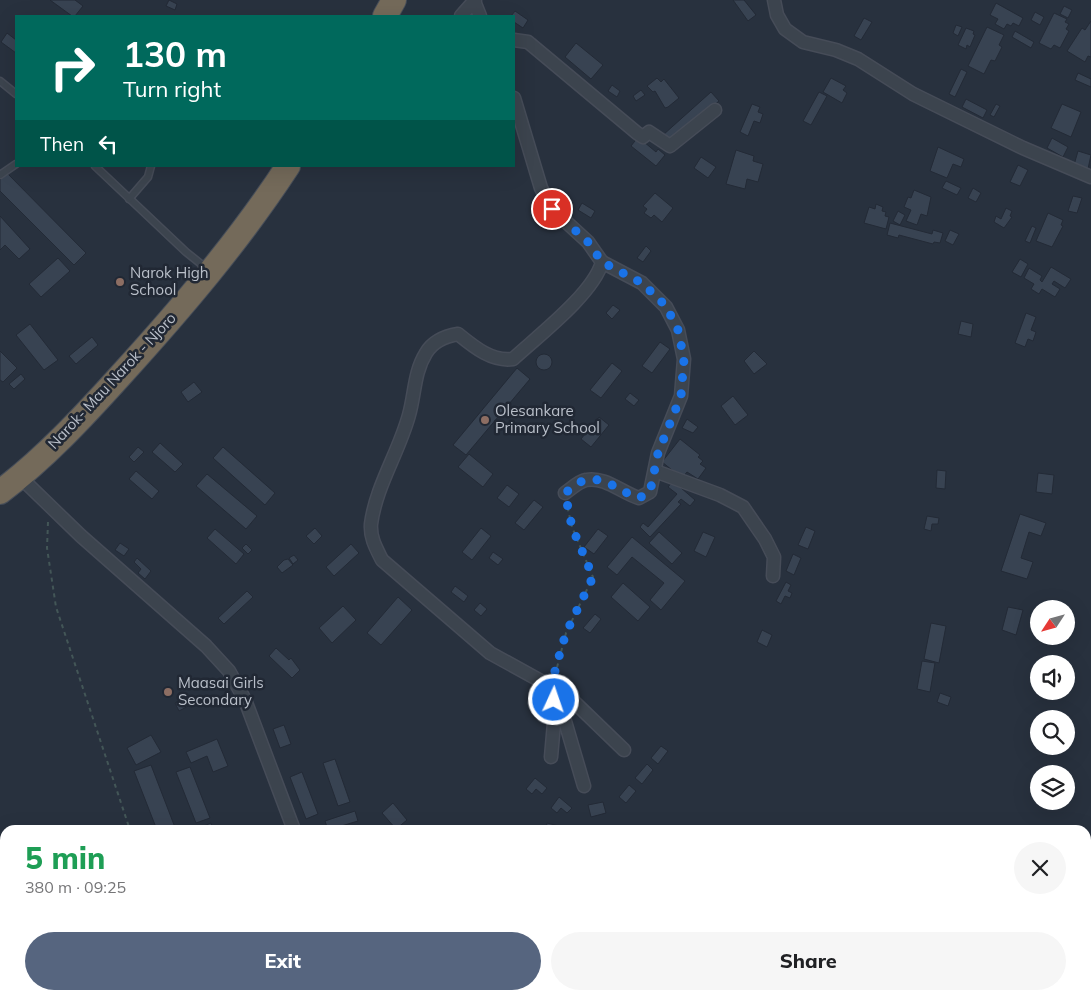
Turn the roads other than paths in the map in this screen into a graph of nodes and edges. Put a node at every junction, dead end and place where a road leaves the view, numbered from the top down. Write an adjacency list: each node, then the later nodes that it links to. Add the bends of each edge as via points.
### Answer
1 (394, 0): 4 (highway)
2 (774, 0): 17 (street, via 777,15 785,29 803,42 858,59 921,98)
3 (474, 1): 5 (street); 6 (street)
4 (386, 15)
5 (462, 15)
6 (480, 15)
7 (515, 40): 11 (street, via 528,42 643,137 649,132 670,146)
8 (0, 81): 9 (lane)
9 (15, 93)
10 (515, 101): 19 (street, via 540,188 552,209 588,242)
11 (716, 110)
12 (15, 165): 16 (lane)
13 (96, 167): 18 (lane)
14 (151, 167): 18 (lane, via 148,176)
15 (287, 167): 20 (highway, Narok- Mau Narok - Njoro)
16 (0, 175)
17 (1091, 177)
18 (129, 199): 20 (lane)
19 (602, 262): 21 (street, via 642,283 666,306 678,330 684,359 681,396 658,453); 26 (street, via 589,286 513,359 501,361 474,348 458,334 444,337 427,352 416,377 409,415 371,525 372,539 382,560 490,654 540,679)
20 (209, 270): 22 (highway, Narok- Mau Narok - Njoro, via 91,408)
21 (655, 471): 24 (street, via 650,492 639,498 608,482 586,480); 25 (street, via 743,507 774,557)
22 (20, 477): 23 (highway, Narok- Mau Narok - Njoro); 30 (street, via 230,670 245,700)
23 (0, 492)
24 (565, 493)
25 (773, 576)
26 (553, 691): 27 (street, via 568,696); 28 (street); 29 (street)
27 (624, 750)
28 (550, 757)
29 (584, 786)
30 (292, 825)

